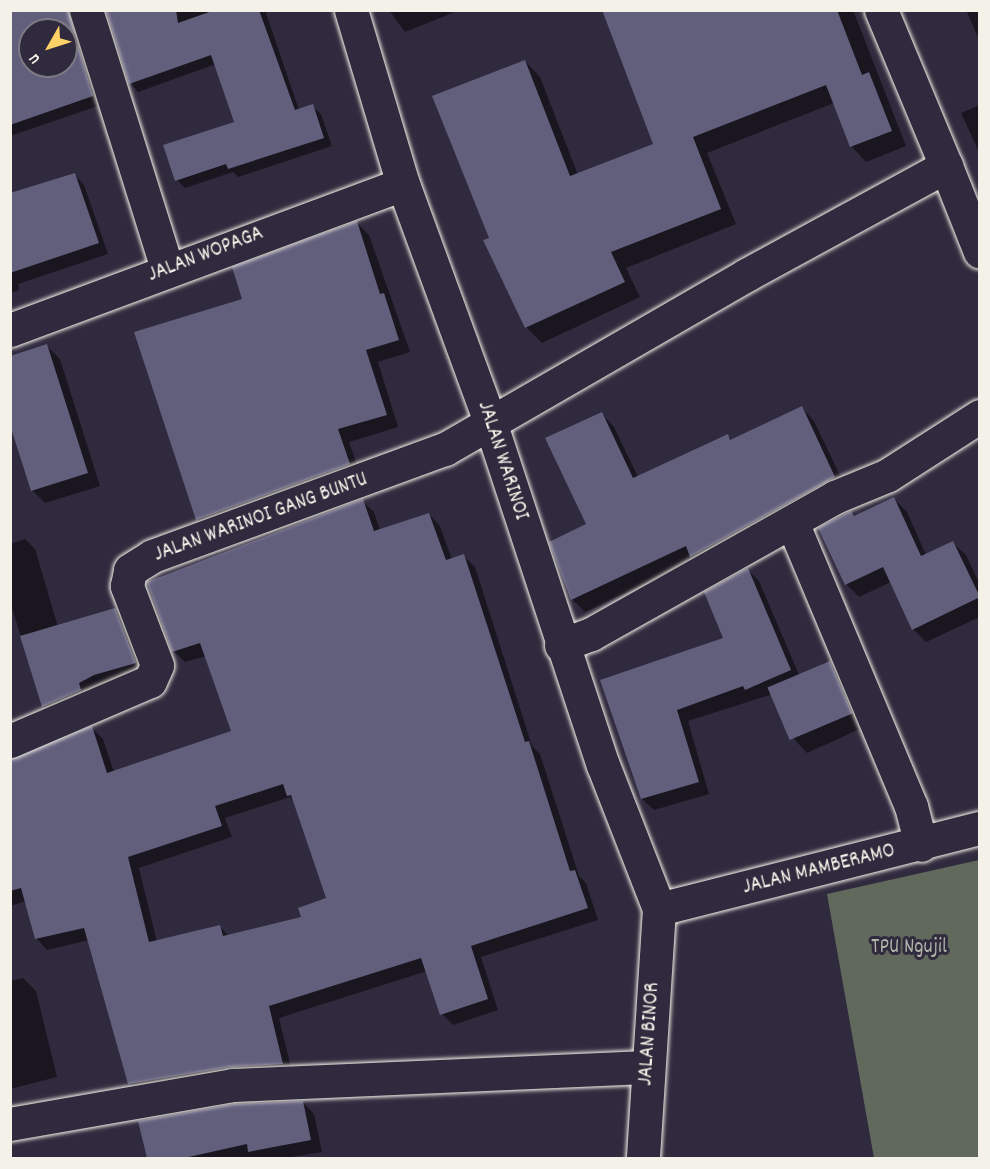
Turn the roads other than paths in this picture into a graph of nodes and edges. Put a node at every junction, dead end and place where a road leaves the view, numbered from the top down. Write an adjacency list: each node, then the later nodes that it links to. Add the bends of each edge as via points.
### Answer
1 (86, 10): 7 (street)
2 (351, 10): 5 (street, JALAN WARINOI)
3 (881, 10): 4 (street)
4 (946, 166): 6 (street); 10 (street, via 746,275)
5 (403, 184): 7 (street, JALAN WOPAGA); 10 (street, JALAN WARINOI)
6 (980, 252)
7 (167, 269): 8 (street, JALAN WOPAGA)
8 (10, 330)
9 (980, 416): 11 (street, via 907,464)
10 (491, 425): 12 (street, JALAN WARINOI); 13 (street, JALAN WARINOI GANG BUNTU, via 445,449 366,481 156,553 129,570 127,586 157,665 150,681)
11 (792, 522): 12 (street, via 591,634); 15 (street, via 911,806)
12 (561, 645): 16 (street, JALAN WARINOI)
13 (19, 737)
14 (980, 828): 15 (street, JALAN MAMBERAMO)
15 (921, 845): 16 (street, JALAN MAMBERAMO)
16 (659, 909): 17 (street, JALAN BINOR)
17 (647, 1067): 18 (street, via 233,1084); 19 (street, JALAN BINOR)
18 (10, 1124)
19 (643, 1158)

